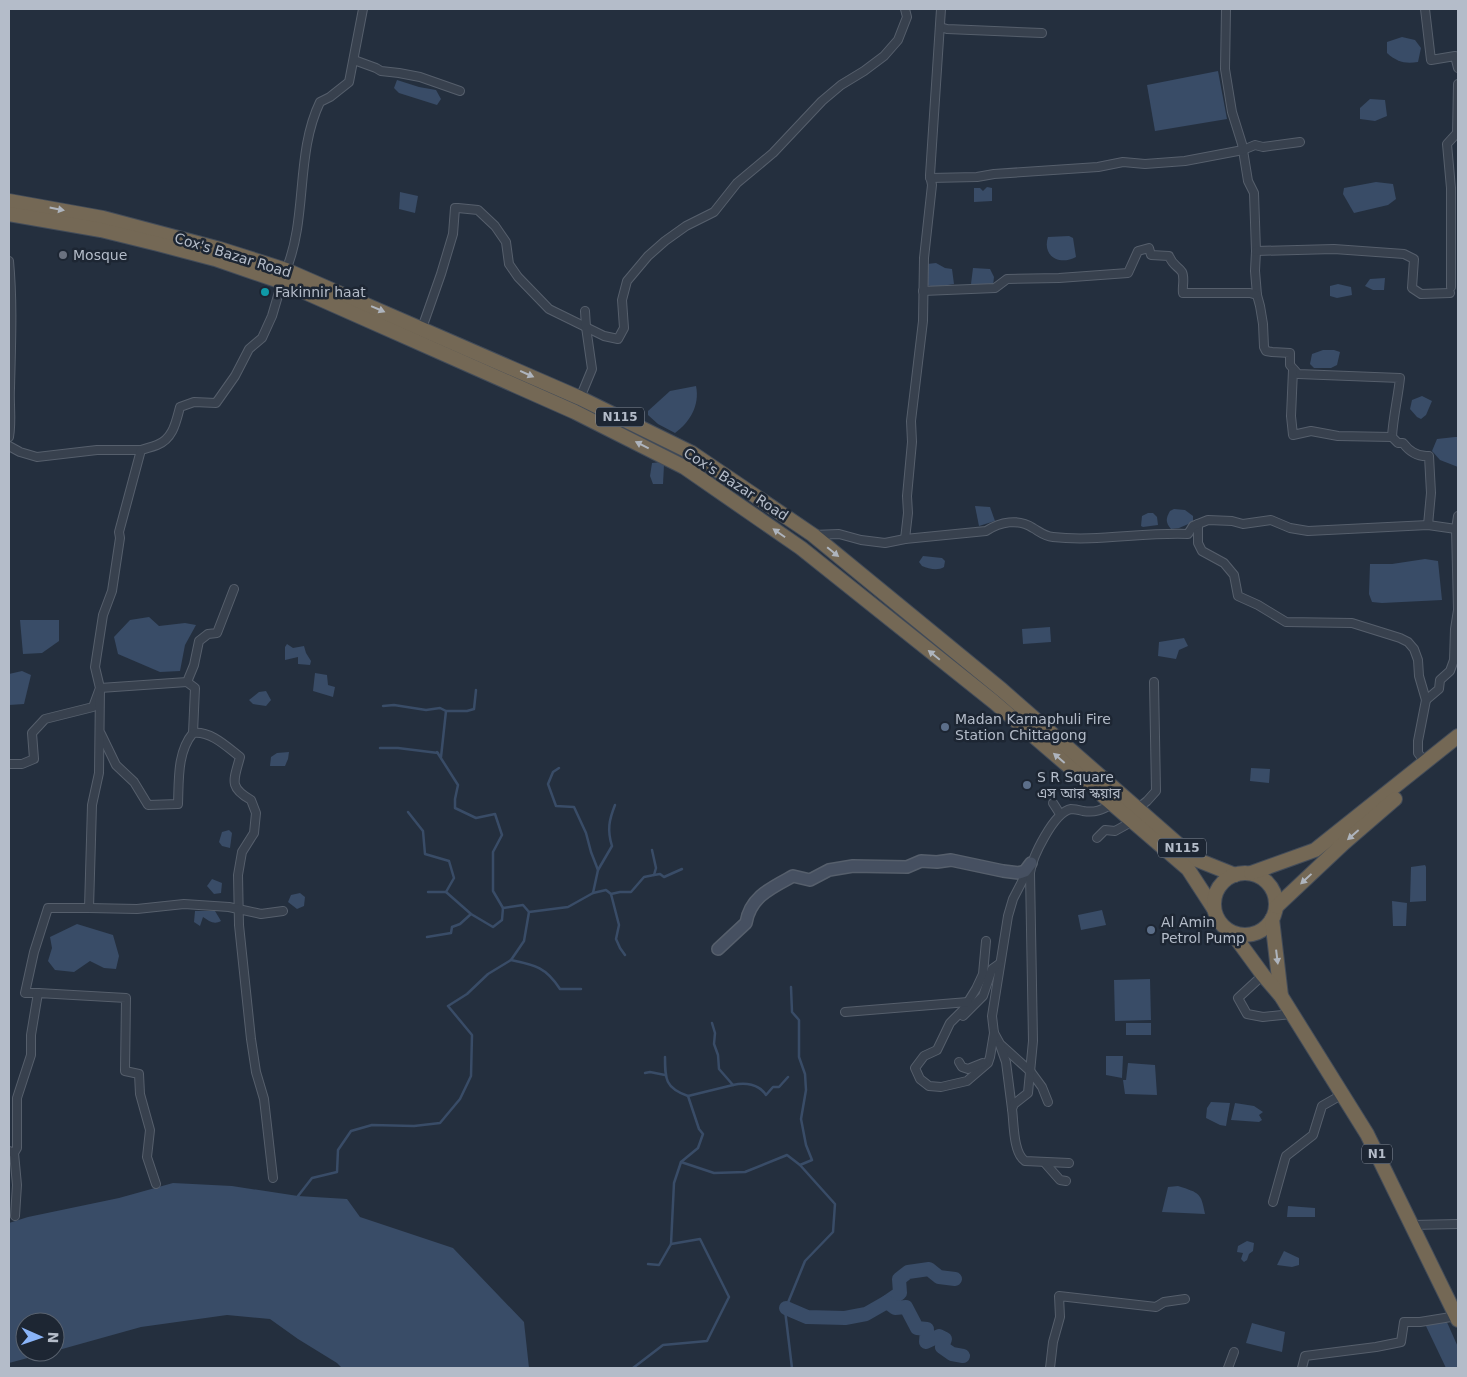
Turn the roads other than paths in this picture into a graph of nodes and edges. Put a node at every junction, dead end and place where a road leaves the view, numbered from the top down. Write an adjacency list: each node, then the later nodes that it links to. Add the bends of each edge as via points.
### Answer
1 (363, 9): 8 (street)
2 (905, 9): 23 (street, via 907,16 898,40 884,56 822,102 773,153 738,183 714,212 665,240 648,256 627,281 622,300 624,328 618,339)
3 (941, 9): 6 (street)
4 (1226, 9): 13 (street, via 1225,68 1232,112)
5 (1425, 9): 9 (street, via 1430,60 1455,56)
6 (940, 27): 7 (street); 14 (street)
7 (1042, 33)
8 (354, 60): 11 (street, via 381,71 420,77); 19 (street, via 349,82 320,102 314,114 295,238)
9 (1458, 68)
10 (1458, 84): 17 (street, via 1457,134 1447,144 1451,188 1450,290 1421,294 1412,288 1414,259 1404,254 1334,248)
11 (460, 91)
12 (1300, 142): 13 (street, via 1255,145)
13 (1243, 150): 14 (street, via 1175,162 1123,162 1098,167); 17 (street, via 1248,181 1254,193)
14 (930, 178): 20 (street)
15 (9, 201): 19 (highway, Cox's Bazar Road / N115, one-way to 19, via 122,223 220,249)
16 (9, 214): 19 (highway, Cox's Bazar Road / N115, via 101,230)
17 (1256, 250): 21 (street)
18 (9, 261): 27 (street, via 12,329)
19 (284, 276): 24 (highway, Cox's Bazar Road / N115, one-way to 24); 30 (street, via 262,338 249,349 216,403 194,402 180,407 168,439); 49 (highway, Cox's Bazar Road / N115, one-way to 19, via 994,702 801,548 684,466)
20 (923, 291): 21 (street, via 995,288 1007,279 1128,273 1138,251 1149,248 1151,255 1169,256 1172,265 1180,270 1183,293); 36 (street, via 923,321 911,421)
21 (1257, 295): 25 (street, via 1264,347 1266,351 1290,354)
22 (586, 311): 23 (street)
23 (586, 327): 24 (street, via 549,309 518,277 510,264 506,242 478,210 455,208 453,234); 26 (street, via 592,369)
24 (422, 328): 26 (highway, Cox's Bazar Road / N115, one-way to 26)
25 (1293, 370): 28 (street, via 1293,435 1311,431 1338,436); 28 (street, via 1298,374 1400,378)
26 (580, 398): 35 (highway, Cox's Bazar Road / N115, via 692,453)
27 (9, 437)
28 (1392, 437): 33 (street, via 1409,450 1429,456)
29 (9, 446): 30 (street, via 37,457 97,450)
30 (141, 450): 40 (street, via 119,532 112,591 103,615 95,666)
31 (1458, 516): 34 (street)
32 (1198, 524): 33 (street, via 1208,520 1243,524 1271,520 1308,531); 36 (street, via 1188,534 1054,537 1019,522 997,524 986,531); 41 (street, via 1198,544 1202,551 1224,564 1234,575 1238,596 1286,622 1352,623 1408,642 1418,660)
33 (1428, 525): 34 (street)
34 (1456, 529): 41 (street, via 1458,610 1454,660 1450,671 1440,680 1439,689)
35 (813, 535): 36 (street, via 839,534 885,544); 51 (highway, Cox's Bazar Road / N115, one-way to 51, via 1002,690)
36 (905, 539)
37 (234, 589): 38 (street, via 217,633 208,634 199,641)
38 (187, 682): 40 (street); 42 (street, via 195,688)
39 (1154, 682): 51 (street, via 1156,791)
40 (100, 688): 43 (street); 47 (street, via 93,707 45,719 32,732 34,759 22,764)
41 (1426, 700): 46 (street, via 1418,741 1418,753)
42 (193, 733): 43 (street, via 186,742 180,768 178,804 148,805 134,782 116,765); 57 (street, via 202,732 216,739 240,757 234,786 238,793 251,800 256,813 254,833 242,852)
43 (101, 734): 56 (street, via 99,773 92,805)
44 (1458, 736): 46 (highway)
45 (1458, 748): 60 (highway, one-way to 60, via 1357,832)
46 (1425, 762): 55 (highway, via 1315,850)
47 (9, 764)
48 (1053, 803): 50 (street)
49 (1112, 804): 50 (street, via 1096,812 1072,809); 51 (highway, Cox's Bazar Road / N115)
50 (1060, 814): 53 (street)
51 (1135, 815): 52 (street, via 1115,831 1105,830); 54 (highway, Cox's Bazar Road / N115, via 1195,859); 58 (highway, Cox's Bazar Road / N115, via 1188,869)
52 (1096, 838)
53 (1031, 863): 63 (street, via 1019,873 951,860 921,861 907,867 852,866 830,870 810,880 793,876 757,898 746,923); 64 (street, via 1013,899); 76 (street)
54 (1235, 874): 55 (highway); 58 (highway, via 1218,888)
55 (1251, 874): 60 (highway, via 1270,885 1276,899)
56 (89, 908): 57 (street, via 137,909 184,904); 66 (street, via 48,908 25,992)
57 (238, 909): 59 (street, via 261,914); 83 (street, via 251,1038 264,1098)
58 (1214, 909): 61 (highway, via 1218,921)
59 (284, 911)
60 (1274, 913): 61 (highway, via 1262,931 1240,936); 67 (highway, N1, one-way to 67)
61 (1233, 934): 65 (highway, N1)
62 (986, 941): 68 (street, via 983,974)
63 (718, 949)
64 (999, 964): 71 (street, via 992,1016); 72 (street, via 992,969 983,996)
65 (1263, 975): 67 (highway, N1); 70 (street, via 1238,998 1247,1014 1263,1017)
66 (38, 993): 80 (street, via 31,1055 17,1098 17,1148); 85 (street, via 126,998 125,1071 139,1074 140,1094 150,1130 147,1157)
67 (1281, 996): 70 (highway, N1)
68 (968, 1002): 69 (street); 72 (street, via 950,1023)
69 (845, 1012)
70 (1292, 1014): 77 (highway, N1)
71 (994, 1033): 73 (street); 74 (street)
72 (940, 1044): 74 (street, via 915,1068 920,1079 929,1086 941,1087 967,1081)
73 (1000, 1044): 76 (street); 79 (street, via 1006,1062)
74 (989, 1059): 75 (street, via 968,1069)
75 (959, 1062)
76 (1031, 1072): 78 (street); 79 (street, via 1028,1093)
77 (1343, 1094): 86 (street, via 1322,1106 1313,1135 1286,1156); 89 (highway, N1, via 1367,1134)
78 (1048, 1102)
79 (1012, 1109): 81 (street, via 1021,1158 1025,1162)
80 (12, 1152): 87 (street, via 17,1185)
81 (1045, 1163): 82 (street); 84 (street, via 1060,1180)
82 (1069, 1163)
83 (273, 1178)
84 (1066, 1181)
85 (156, 1184)
86 (1272, 1202)
87 (15, 1216)
88 (1458, 1224): 89 (street)
89 (1412, 1225): 91 (highway, N1)
90 (1185, 1299): 92 (street, via 1164,1302 1156,1307 1059,1296 1060,1318)
91 (1457, 1318): 95 (street, via 1407,1321 1404,1322 1401,1342 1305,1356)
92 (1050, 1368)
93 (1228, 1368): 94 (street, via 1234,1352)
94 (1234, 1368)
95 (1302, 1368)

